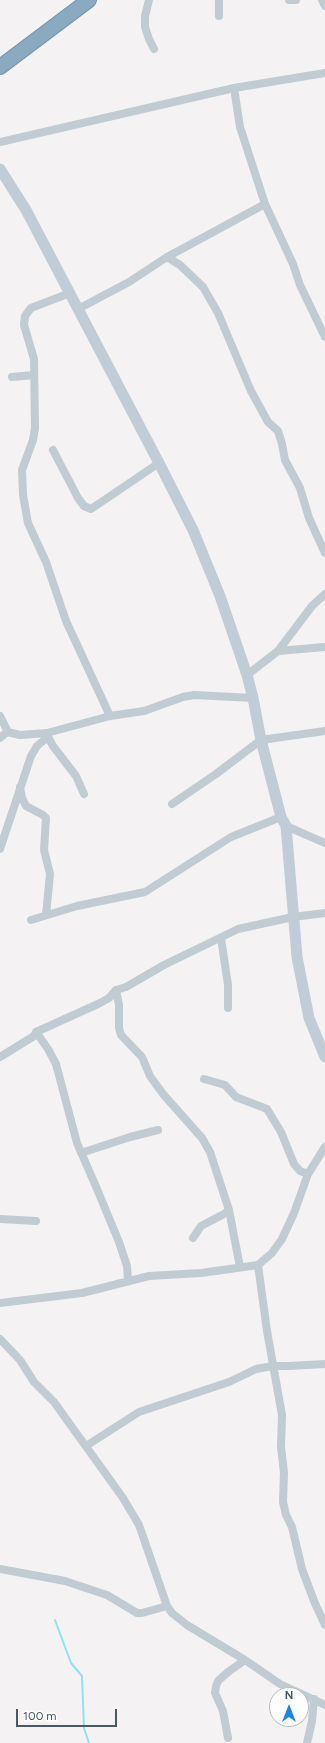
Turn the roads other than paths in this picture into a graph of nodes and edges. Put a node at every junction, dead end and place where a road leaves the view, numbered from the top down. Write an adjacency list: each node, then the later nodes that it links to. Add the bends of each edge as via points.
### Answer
1 (89, 0): 10 (highway)
2 (149, 0): 9 (street, via 145,16 146,31)
3 (219, 0): 8 (street)
4 (289, 0): 5 (street)
5 (296, 0)
6 (322, 0): 7 (street)
7 (325, 6)
8 (219, 16)
9 (154, 49)
10 (0, 67)
11 (325, 73): 12 (street)
12 (234, 88): 13 (street); 15 (street, via 240,128)
13 (0, 142)
14 (0, 169): 17 (street, via 26,210)
15 (265, 204): 16 (street); 19 (street)
16 (168, 257): 18 (street, via 129,282); 24 (street, via 203,287 218,313 251,391 268,422 278,431 285,460 300,488)
17 (70, 293): 18 (street); 20 (street, via 31,308 25,316 24,325 34,356)
18 (78, 309): 23 (street)
19 (325, 337)
20 (34, 375): 21 (street); 31 (street, via 35,428 22,475 26,518 46,562 66,620)
21 (12, 377)
22 (52, 450): 23 (street, via 78,498 84,506 91,509)
23 (160, 464): 28 (street, via 193,530 220,596)
24 (325, 553)
25 (325, 594): 27 (street, via 312,606)
26 (325, 647): 27 (street)
27 (278, 651): 28 (street)
28 (247, 675): 29 (street)
29 (253, 698): 31 (street, via 188,696 144,711); 36 (street)
30 (0, 716): 33 (street)
31 (110, 716): 34 (street)
32 (325, 731): 36 (street)
33 (8, 732): 34 (street, via 20,735); 35 (street)
34 (48, 735): 37 (street, via 30,756); 38 (street, via 53,746 76,776)
35 (0, 738)
36 (261, 740): 39 (street); 40 (street)
37 (20, 787): 42 (street); 44 (street, via 26,806 46,818 44,850 50,874)
38 (84, 794)
39 (172, 804)
40 (283, 821): 41 (street); 44 (street, via 231,837 145,892); 45 (street)
41 (325, 843)
42 (0, 849)
43 (325, 913): 45 (street)
44 (46, 915): 46 (street)
45 (293, 917): 47 (street, via 238,929); 52 (street, via 297,957 309,1018)
46 (30, 920)
47 (221, 938): 48 (street); 49 (street, via 228,985)
48 (116, 990): 50 (street, via 109,998 98,1004); 58 (street, via 120,1035 142,1057 150,1076 163,1094 205,1141)
49 (228, 1008)
50 (36, 1032): 51 (street, via 34,1036); 56 (street, via 56,1064)
51 (0, 1056)
52 (325, 1056)
53 (204, 1079): 57 (street, via 226,1084 236,1097 268,1108 296,1168)
54 (158, 1130): 56 (street)
55 (325, 1147): 57 (street)
56 (80, 1153): 64 (street, via 117,1236 127,1266)
57 (308, 1174): 62 (street, via 282,1239 272,1253)
58 (229, 1210): 61 (street, via 202,1226); 63 (street)
59 (0, 1220): 60 (street)
60 (36, 1222)
61 (194, 1238)
62 (258, 1265): 63 (street); 68 (street)
63 (240, 1267): 64 (street)
64 (128, 1280): 65 (street, via 82,1293)
65 (0, 1303)
66 (0, 1338): 69 (street, via 20,1360 34,1382 54,1402)
67 (325, 1364): 68 (street)
68 (273, 1366): 69 (street, via 256,1369 229,1382 139,1412); 72 (street, via 282,1415 283,1502 302,1569)
69 (86, 1446): 71 (street, via 139,1525)
70 (0, 1569): 71 (street, via 65,1581 107,1595 137,1612)
71 (167, 1606): 73 (street, via 179,1620)
72 (325, 1625)
73 (245, 1660): 74 (street, via 280,1684); 76 (street, via 218,1681 215,1688)
74 (314, 1699): 75 (street); 77 (street)
75 (325, 1705)
76 (228, 1738)
77 (307, 1743)

